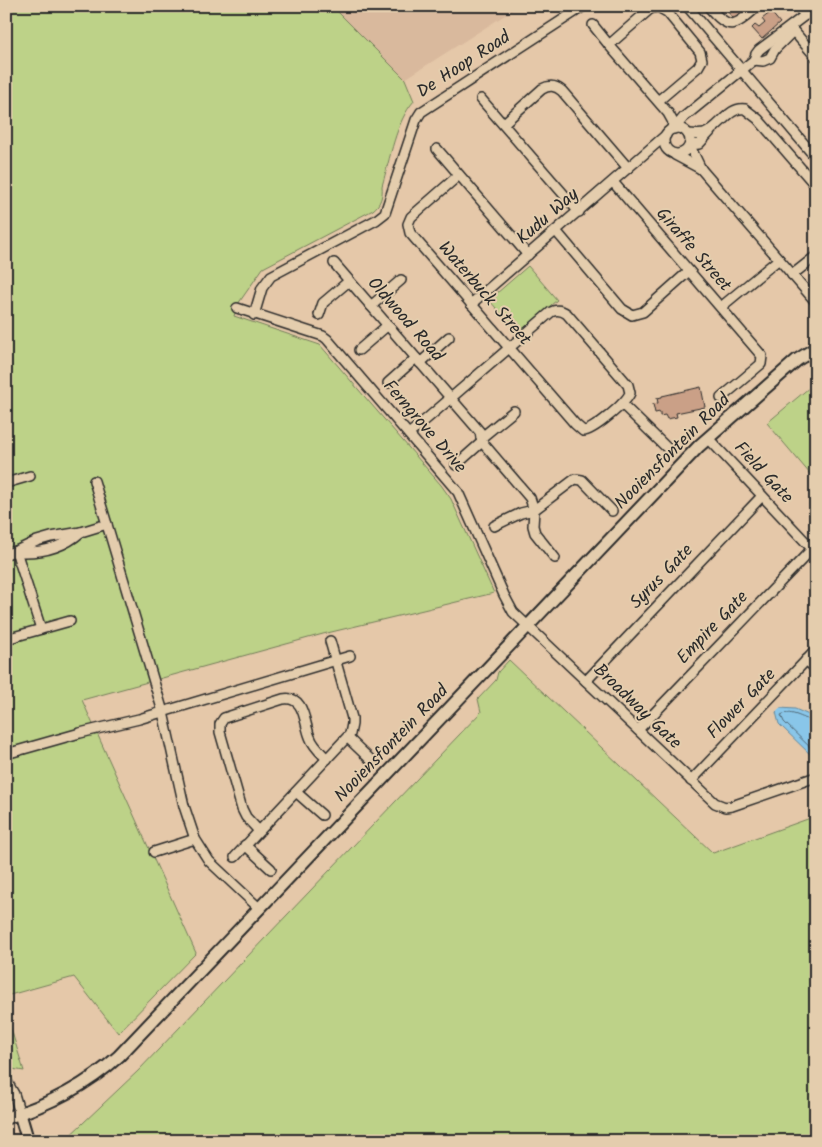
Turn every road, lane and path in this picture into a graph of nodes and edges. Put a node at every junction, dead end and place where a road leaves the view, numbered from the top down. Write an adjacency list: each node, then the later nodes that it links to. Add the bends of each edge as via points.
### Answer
1 (584, 6): 47 (street, De Hoop Road, via 421,112 385,213 271,276 262,288)
2 (687, 6): 12 (street)
3 (708, 6): 4 (street, via 723,22 731,24)
4 (758, 6)
5 (797, 6): 7 (street)
6 (816, 7): 7 (street, Kudu Way)
7 (806, 16): 9 (street, Kudu Way)
8 (593, 25): 10 (street)
9 (791, 29): 11 (street); 12 (street, Kudu Way)
10 (609, 44): 14 (street); 14 (street, via 650,10 658,7 666,12 700,52 702,60)
11 (816, 57)
12 (740, 70): 15 (street, Kudu Way); 26 (street)
13 (481, 99): 18 (street)
14 (658, 101): 16 (street)
15 (692, 111): 17 (street, Kudu Way); 21 (street)
16 (670, 115): 17 (street); 20 (street, via 673,122)
17 (684, 117): 20 (street, Kudu Way)
18 (503, 124): 27 (street, via 542,90 555,86); 32 (street)
19 (712, 130): 21 (street, via 702,134); 22 (street, via 699,144); 31 (street, via 737,109 745,109 758,119)
20 (671, 131): 21 (street, via 682,129); 24 (street, via 664,144); 25 (street, Kudu Way)
21 (687, 133): 22 (street)
22 (690, 146): 24 (street, via 682,154); 28 (street)
23 (437, 149): 29 (street)
24 (670, 152): 25 (street, Kudu Way, via 656,151); 28 (street)
25 (645, 155): 27 (street, Kudu Way)
26 (816, 158)
27 (628, 168): 30 (street, Kudu Way)
28 (701, 169): 36 (street)
29 (459, 175): 34 (street); 43 (street, Waterbuck Street, via 413,215 408,226 410,233)
30 (613, 182): 32 (street, Kudu Way); 38 (street, Giraffe Street)
31 (816, 186)
32 (579, 212): 33 (street, Kudu Way)
33 (556, 232): 34 (street, Kudu Way); 38 (street, via 622,309 632,315 643,312)
34 (528, 255): 43 (street, Kudu Way)
35 (816, 256): 39 (street)
36 (779, 259): 39 (street); 45 (street)
37 (334, 263): 41 (street, Oldwood Road)
38 (689, 271): 45 (street, Giraffe Street)
39 (792, 275): 42 (street)
40 (401, 280): 44 (street)
41 (349, 281): 44 (street, Oldwood Road); 48 (street, via 323,303)
42 (816, 302)
43 (472, 304): 52 (street, Waterbuck Street)
44 (371, 306): 49 (street, Oldwood Road)
45 (721, 307): 59 (street, Giraffe Street, via 761,355 762,362)
46 (237, 308): 47 (street, Ferngrove Drive)
47 (254, 315): 62 (street, Ferngrove Drive, via 327,339)
48 (319, 315)
49 (388, 325): 54 (street); 55 (street, Oldwood Road)
50 (449, 337): 55 (street)
51 (816, 340): 56 (street, Nooiensfontein Road)
52 (509, 348): 58 (street); 60 (street, Waterbuck Street, via 583,431 590,430); 60 (street, via 551,312 565,312 628,385 630,393)
53 (816, 348): 56 (street, Nooiensfontein Road)
54 (359, 350)
55 (418, 360): 57 (street); 58 (street, Oldwood Road)
56 (797, 360): 63 (street, Nooiensfontein Road)
57 (388, 383)
58 (451, 398): 62 (street); 64 (street, Oldwood Road, via 480,432)
59 (721, 398)
60 (622, 404): 65 (street)
61 (514, 411): 64 (street)
62 (409, 434): 80 (street, Ferngrove Drive, via 460,495 506,600)
63 (708, 438): 70 (street, Field Gate); 80 (street, Nooiensfontein Road)
64 (482, 440): 66 (street); 71 (street, Oldwood Road, via 530,498)
65 (668, 449)
66 (456, 465)
67 (30, 476): 69 (street)
68 (94, 481): 73 (street)
69 (6, 483)
70 (762, 496): 76 (street, Field Gate); 89 (street, Syrus Gate)
71 (534, 510): 72 (street, via 576,479 582,480); 74 (street); 78 (street, via 535,533)
72 (612, 510)
73 (107, 524): 75 (street, via 37,541); 90 (street)
74 (494, 526)
75 (16, 551): 77 (street); 81 (street)
76 (814, 551): 91 (street, Empire Gate)
77 (6, 554)
78 (555, 558)
79 (70, 621): 81 (street)
80 (528, 626): 89 (street, Broadway Gate); 106 (street, Nooiensfontein Road)
81 (41, 629): 82 (street)
82 (6, 639)
83 (330, 641): 86 (street)
84 (816, 650): 87 (street, Flower Gate)
85 (350, 656): 86 (street)
86 (336, 660): 90 (street); 92 (street, via 352,724)
87 (806, 660): 88 (street); 97 (street, Flower Gate)
88 (816, 669)
89 (586, 681): 91 (street, Broadway Gate)
90 (163, 712): 93 (street); 101 (street, via 184,806)
91 (638, 730): 97 (street, Broadway Gate)
92 (348, 738): 94 (street); 95 (street)
93 (6, 754)
94 (328, 760): 98 (street); 100 (street, via 313,744 301,708 292,699 286,698 224,718 220,732 242,810)
95 (373, 762)
96 (816, 776): 97 (street, Broadway Gate, via 725,807 714,803)
97 (691, 781)
98 (296, 792): 99 (street); 100 (street)
99 (322, 816)
100 (259, 831): 102 (street)
101 (195, 839): 103 (street); 106 (street, via 209,861)
102 (246, 845): 104 (street); 105 (street)
103 (154, 852)
104 (235, 857)
105 (271, 870)
106 (260, 909): 108 (street, Nooiensfontein Road, via 110,1065 60,1097)
107 (6, 1080): 108 (street)
108 (20, 1114): 109 (street, Nooiensfontein Road); 110 (street)
109 (6, 1118)
110 (28, 1141)

